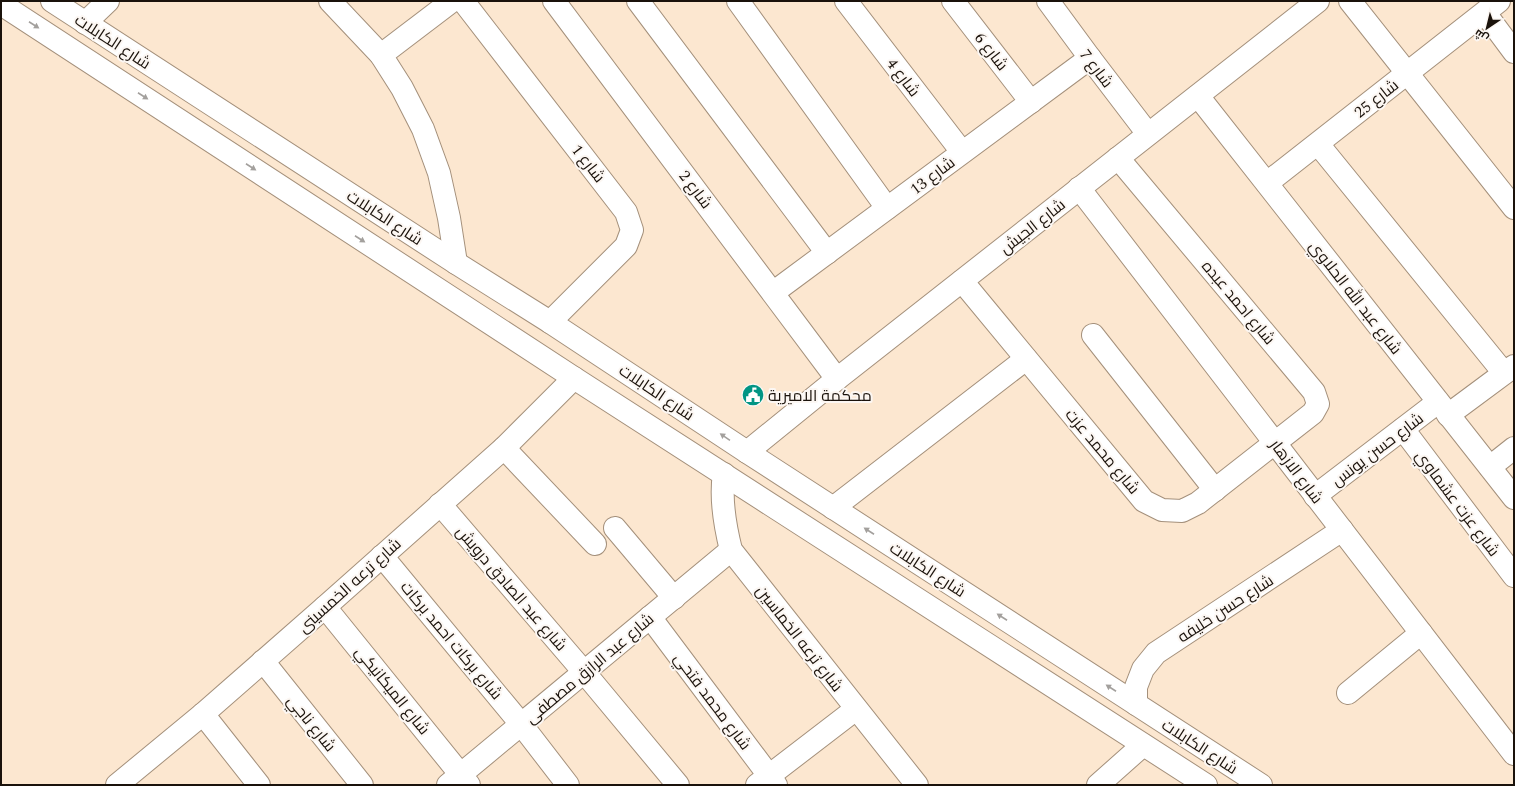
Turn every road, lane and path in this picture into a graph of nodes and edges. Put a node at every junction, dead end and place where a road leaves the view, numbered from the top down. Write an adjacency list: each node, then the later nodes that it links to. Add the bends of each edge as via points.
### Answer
1 (52, 1): 16 (street, شارع الكابلات)
2 (108, 1): 16 (street)
3 (330, 1): 18 (street)
4 (452, 1): 18 (street)
5 (463, 1): 35 (street, شارع 1, via 626,212 632,230 626,246)
6 (554, 1): 34 (street, شارع 2)
7 (638, 1): 31 (street)
8 (738, 1): 29 (street)
9 (846, 1): 25 (street, شارع 4)
10 (953, 1): 22 (street, شارع 6)
11 (1048, 1): 19 (street, شارع 7)
12 (1318, 1): 21 (street, شارع الجيش)
13 (1350, 1): 20 (street)
14 (1, 4): 39 (street, شارع الكابلات, one-way to 39)
15 (1492, 7): 17 (street, شارع 25); 20 (street, شارع 25)
16 (85, 23): 32 (street, شارع الكابلات)
17 (1514, 52)
18 (380, 55): 32 (street, via 402,88 423,129 439,173 450,218)
19 (1090, 58): 22 (street, شارع 13); 23 (street, شارع 7)
20 (1408, 74): 24 (street, شارع 25); 30 (street)
21 (1198, 96): 23 (street, شارع الجيش); 27 (street, شارع عبد الله الحلاوي)
22 (1030, 102): 25 (street, شارع 13)
23 (1148, 134): 26 (street, شارع الجيش)
24 (1318, 144): 27 (street, شارع 25); 38 (street)
25 (962, 152): 29 (street, شارع 13)
26 (1118, 158): 28 (street, شارع الجيش); 43 (street, شارع احمد عبده, via 1314,392 1318,404 1313,413)
27 (1266, 184): 41 (street, شارع عبد الله الحلاوي)
28 (1080, 188): 33 (street, شارع الجيش); 43 (street, شارع الازهار)
29 (887, 208): 31 (street, شارع 13)
30 (1514, 208)
31 (827, 253): 34 (street, شارع 13)
32 (456, 263): 35 (street, شارع الكابلات)
33 (962, 281): 37 (street, شارع محمد عزت); 40 (street, شارع الجيش)
34 (774, 292): 40 (street, شارع 2)
35 (550, 322): 46 (street, شارع الكابلات, one-way to 35)
36 (1093, 335): 49 (street)
37 (1026, 359): 49 (street, شارع محمد عزت, via 1144,501 1162,510 1182,511 1198,503); 53 (street)
38 (1509, 370): 41 (street, شارع حسن يونس)
39 (574, 378): 44 (street, شارع ترعه الخمسينى); 48 (street, شارع الكابلات)
40 (838, 379): 46 (street, شارع الجيش)
41 (1443, 409): 42 (street, شارع حسن يونس); 47 (street, شارع عبد الله الحلاوي)
42 (1403, 430): 50 (street, شارع حسن يونس); 59 (street, شارع عزت عشماوي)
43 (1275, 443): 49 (street, شارع محمد عزت); 50 (street, شارع الازهار)
44 (504, 448): 52 (street, شارع ترعه الخمسينى); 56 (street)
45 (1514, 448): 47 (street)
46 (747, 452): 53 (street, شارع الكابلات)
47 (1490, 467): 51 (street, شارع عبد الله الحلاوي)
48 (724, 474): 57 (street, شارع ترعه الخماسين, via 722,491); 71 (street, شارع الكابلات)
49 (1214, 490)
50 (1315, 496): 55 (street, شارع الازهار)
51 (1514, 498)
52 (440, 504): 58 (street, شارع ترعه الخمسينى); 65 (street, شارع عبد الصادق درويش)
53 (833, 508): 67 (street, شارع الكابلات, one-way to 53)
54 (615, 528): 60 (street)
55 (1342, 530): 63 (street, شارع الازهار); 67 (street, شارع حسن خليفه, via 1156,654 1143,668 1136,687)
56 (595, 544)
57 (731, 550): 60 (street, شارع عبد الرازق مصطفى); 68 (street, شارع ترعه الخماسين)
58 (382, 556): 61 (street, شارع ترعه الخمسينى); 70 (street, شارع بركات احمد بركات)
59 (1514, 576)
60 (674, 598): 62 (street, شارع عبد الرازق مصطفى)
61 (325, 607): 64 (street, شارع ترعه الخمسينى); 73 (street, شارع الميكانيكي)
62 (650, 617): 65 (street, شارع عبد الرازق مصطفى); 74 (street, شارع محمد فتحي)
63 (1421, 633): 66 (street); 72 (street, شارع الازهار)
64 (263, 661): 69 (street, شارع ترعه الخمسينى); 77 (street, شارع ناجي)
65 (584, 672): 70 (street, شارع عبد الرازق مصطفى); 79 (street, شارع عبد الصادق درويش)
66 (1348, 694)
67 (1136, 704): 83 (street, شارع الكابلات)
68 (856, 709): 74 (street); 80 (street, شارع ترعه الخماسين)
69 (203, 714): 75 (street, شارع ترعه الخمسينى); 76 (street)
70 (521, 724): 73 (street, شارع عبد الرازق مصطفى); 78 (street, شارع بركات احمد بركات)
71 (1143, 745): 81 (street); 82 (street, شارع الكابلات)
72 (1514, 754)
73 (459, 781)
74 (767, 782)
75 (117, 785)
76 (259, 785)
77 (362, 785)
78 (568, 785)
79 (678, 785)
80 (917, 785)
81 (1098, 785)
82 (1206, 785)
83 (1261, 785)

